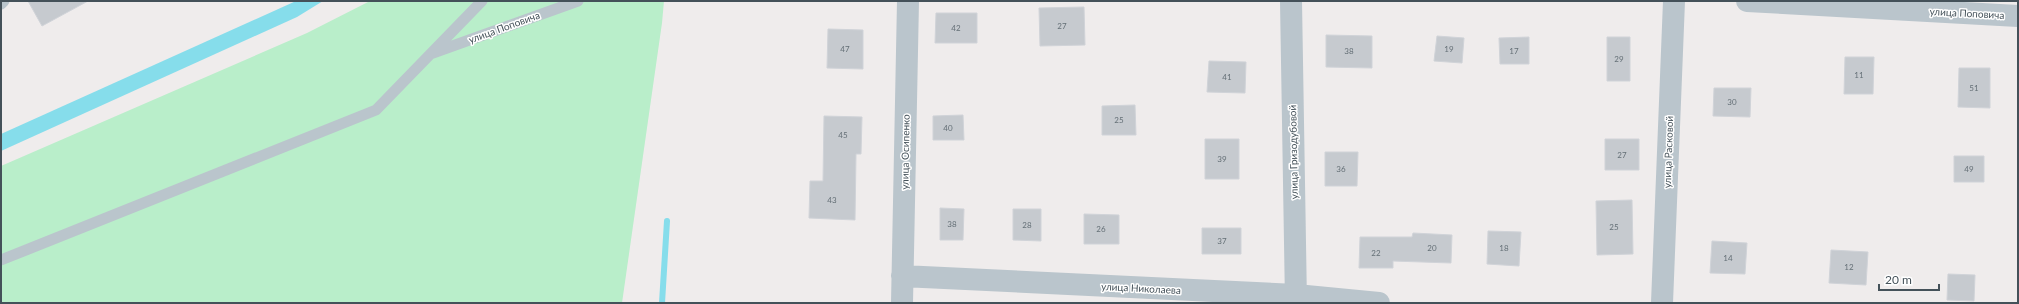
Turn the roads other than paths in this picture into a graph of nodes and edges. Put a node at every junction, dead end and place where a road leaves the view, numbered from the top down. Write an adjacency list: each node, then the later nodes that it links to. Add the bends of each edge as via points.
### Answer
1 (4, 1): 8 (lane)
2 (482, 1): 10 (lane)
3 (578, 1): 10 (lane, улица Поповича)
4 (908, 1): 12 (street, улица Осипенко)
5 (1290, 1): 13 (street, улица Гризодубовой)
6 (1674, 1): 16 (street, улица Расковой)
7 (1748, 1): 9 (street, улица Поповича)
8 (1, 4)
9 (2018, 16)
10 (431, 54): 11 (lane, via 376,110)
11 (1, 260)
12 (902, 276): 13 (street, улица Николаева); 14 (street, улица Осипенко)
13 (1296, 299): 15 (street, улица Николаева)
14 (902, 303)
15 (1379, 303)
16 (1662, 303)

